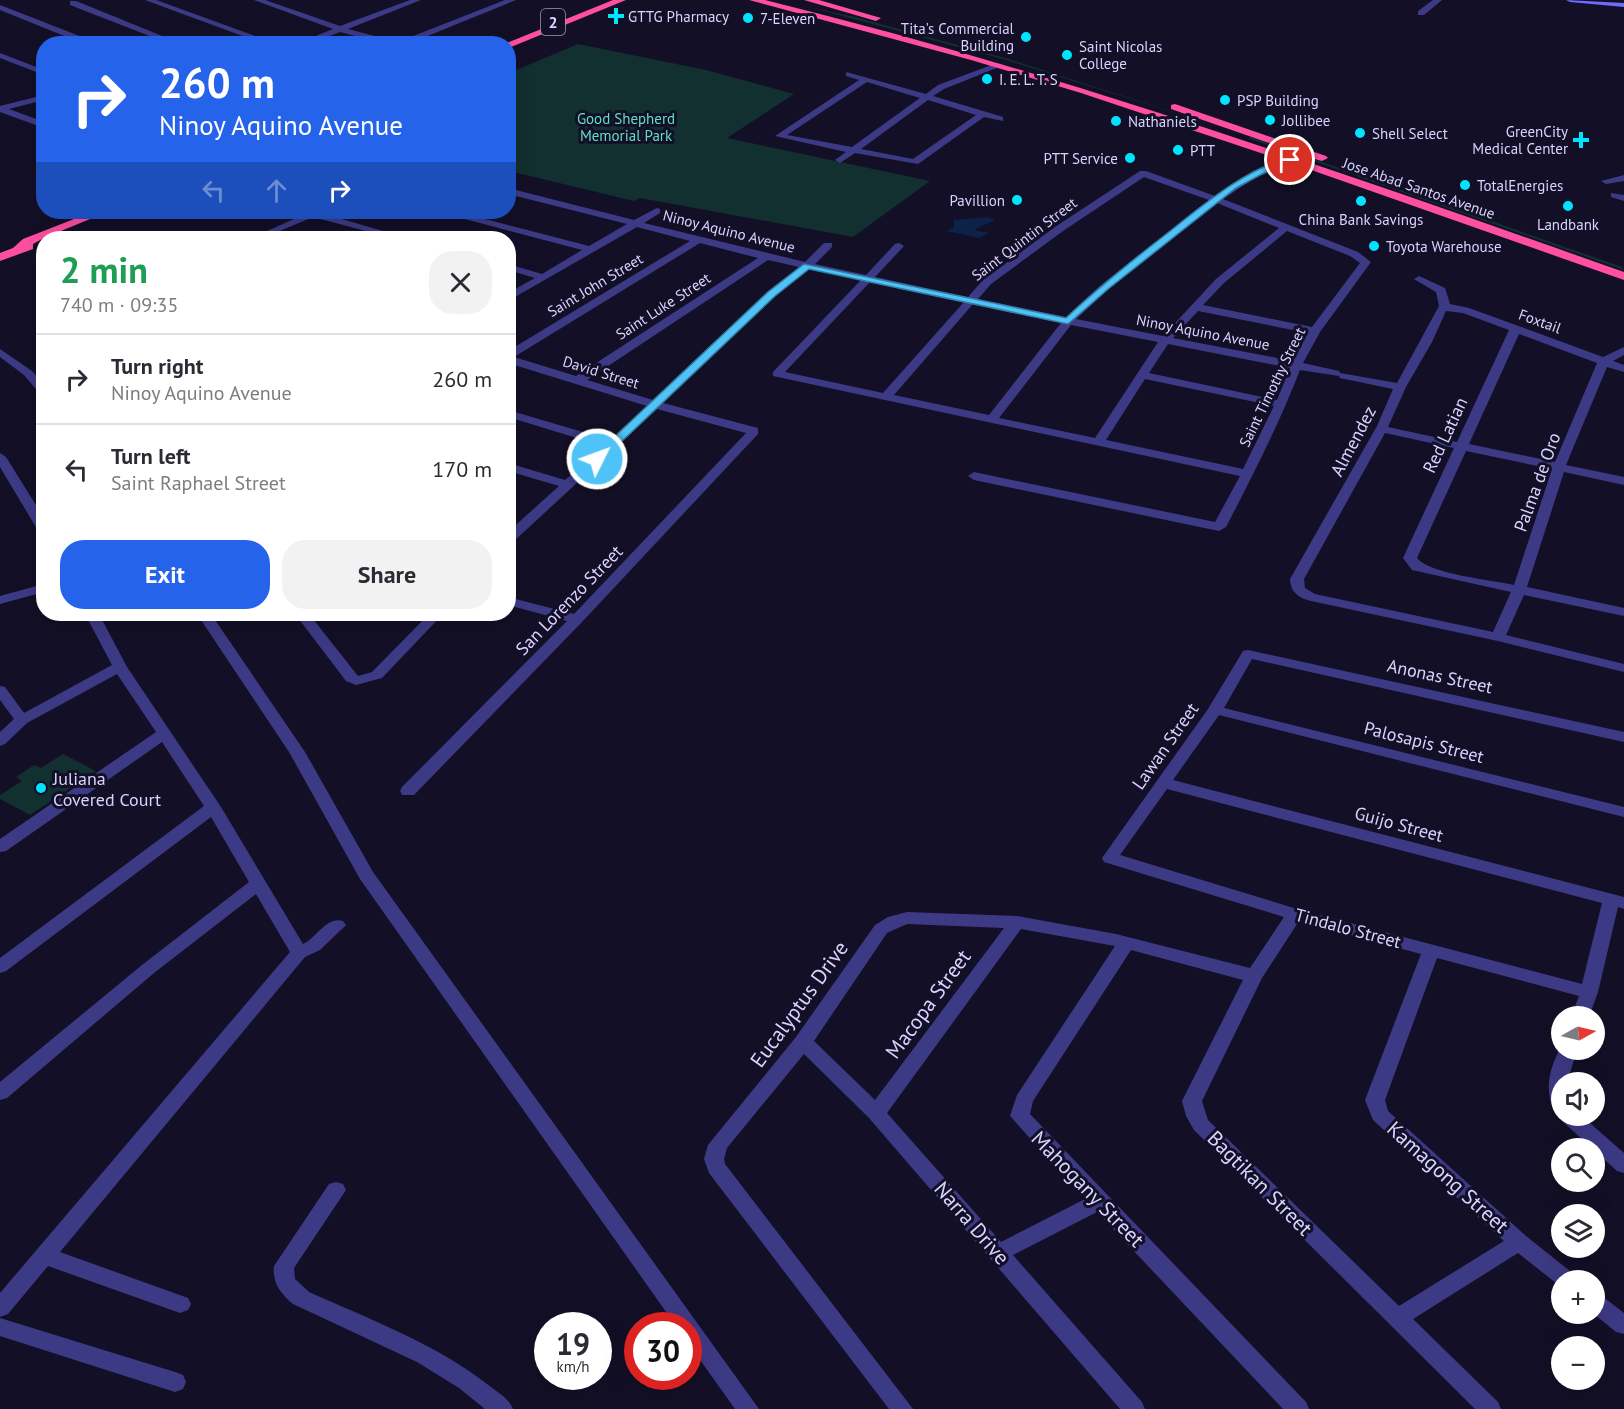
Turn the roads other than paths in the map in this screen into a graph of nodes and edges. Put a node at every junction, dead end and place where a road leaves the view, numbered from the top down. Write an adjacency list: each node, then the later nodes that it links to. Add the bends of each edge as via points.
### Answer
1 (149, 0): 24 (street)
2 (258, 0): 20 (street)
3 (385, 0): 15 (street)
4 (417, 0): 15 (street)
5 (512, 0): 27 (street)
6 (605, 0): 28 (highway, 2)
7 (621, 0): 29 (highway, 2)
8 (754, 0): 21 (highway, Jose Abad Santos Avenue)
9 (775, 0): 14 (highway)
10 (794, 0): 14 (highway)
11 (1438, 0): 18 (street)
12 (1570, 0): 16 (street)
13 (76, 1): 23 (street)
14 (810, 4): 19 (highway); 21 (highway)
15 (402, 5): 20 (street)
16 (1624, 6)
17 (1, 8): 22 (street)
18 (1421, 13)
19 (882, 20)
20 (340, 28): 25 (street); 26 (street)
21 (890, 33): 33 (highway, Jose Abad Santos Avenue)
22 (72, 36)
23 (159, 36)
24 (250, 36)
25 (320, 36)
26 (370, 36)
27 (420, 36)
28 (516, 38)
29 (516, 42)
30 (989, 50): 32 (highway)
31 (0, 55): 34 (street)
32 (1010, 56)
33 (1000, 65): 37 (street, via 946,84); 42 (highway, Jose Abad Santos Avenue)
34 (36, 70)
35 (849, 75): 36 (street)
36 (866, 79): 37 (street); 48 (street, via 779,136)
37 (927, 97): 41 (street); 48 (street)
38 (36, 99): 40 (street)
39 (1163, 102): 45 (highway, Jose Abad Santos Avenue)
40 (0, 109): 44 (street)
41 (981, 114): 43 (street); 48 (street, via 915,162)
42 (1172, 118): 45 (highway, via 1219,128); 46 (highway, Jose Abad Santos Avenue)
43 (1000, 119)
44 (36, 122)
45 (1236, 126): 47 (highway, Jose Abad Santos Avenue)
46 (1231, 139): 47 (highway, via 1250,136); 50 (highway, Jose Abad Santos Avenue)
47 (1279, 141): 54 (highway, Jose Abad Santos Avenue)
48 (853, 150): 49 (street)
49 (840, 160)
50 (1290, 160): 55 (street, via 1241,181); 79 (highway, Jose Abad Santos Avenue)
51 (1624, 178): 52 (street)
52 (1606, 181)
53 (516, 193): 62 (street, Ninoy Aquino Avenue)
54 (1442, 199)
55 (1217, 200): 63 (street); 84 (street, Saint Quintin Street, via 1143,173 1059,229 987,282); 87 (street, via 1105,287)
56 (657, 211): 62 (street)
57 (84, 219): 64 (highway)
58 (97, 219): 65 (highway)
59 (301, 219): 66 (street)
60 (336, 219): 67 (street)
61 (475, 219): 74 (street)
62 (638, 223): 69 (street, Ninoy Aquino Avenue); 74 (street)
63 (1285, 228): 85 (street, via 1220,281); 89 (street, Saint Timothy Street, via 1363,257 1366,262)
64 (54, 231)
65 (67, 231)
66 (273, 231)
67 (378, 231)
68 (36, 238): 73 (highway)
69 (698, 240): 76 (street, Ninoy Aquino Avenue); 93 (street, Saint John Street)
70 (36, 243): 73 (highway)
71 (828, 245): 77 (street)
72 (899, 246): 81 (street)
73 (18, 249): 75 (highway)
74 (592, 250): 80 (street)
75 (0, 257)
76 (766, 257): 77 (street, Ninoy Aquino Avenue); 99 (street, Saint Luke Street)
77 (807, 266): 81 (street, Ninoy Aquino Avenue); 103 (street)
78 (516, 269): 80 (street)
79 (1624, 276)
80 (543, 277): 83 (street)
81 (865, 279): 84 (street, Ninoy Aquino Avenue); 102 (street, via 777,374)
82 (1419, 279): 86 (street, via 1441,290)
83 (516, 293)
84 (970, 300): 87 (street, Ninoy Aquino Avenue); 102 (street, Saint Quintin Street)
85 (1195, 307): 89 (street); 90 (street)
86 (1445, 307): 88 (street, Foxtail, via 1458,307); 101 (street, Almendez)
87 (1068, 321): 90 (street, Ninoy Aquino Avenue); 106 (street)
88 (1516, 328): 95 (street, Foxtail); 111 (street, Red Latian)
89 (1315, 331): 96 (street, Saint Timothy Street)
90 (1165, 340): 96 (street, Ninoy Aquino Avenue); 98 (street)
91 (1624, 350): 95 (street)
92 (0, 352): 100 (street)
93 (516, 352)
94 (516, 360): 99 (street, David Street)
95 (1604, 361): 97 (street, Foxtail); 113 (street, Palma de Oro)
96 (1296, 366): 101 (street, Ninoy Aquino Avenue); 104 (street, Saint Timothy Street)
97 (1624, 369)
98 (1142, 375): 104 (street); 109 (street)
99 (577, 381): 103 (street, David Street)
100 (36, 383)
101 (1400, 387): 107 (street, Almendez)
102 (887, 396): 106 (street)
103 (654, 404): 108 (street, David Street); 110 (street)
104 (1281, 404): 115 (street, Saint Timothy Street)
105 (516, 415): 110 (street)
106 (992, 419): 109 (street)
107 (1381, 429): 111 (street); 131 (street, Almendez, via 1297,579 1300,592)
108 (754, 431): 126 (street, San Lorenzo Street)
109 (1098, 444): 115 (street)
110 (612, 445): 118 (street)
111 (1459, 446): 113 (street); 122 (street, Red Latian, via 1410,558 1417,567 1432,572)
112 (0, 458): 119 (street)
113 (1559, 467): 117 (street); 122 (street, Palma de Oro)
114 (516, 469): 118 (street)
115 (1247, 474): 116 (street, Saint Timothy Street, via 1219,527)
116 (974, 476)
117 (1624, 481)
118 (567, 485): 120 (street)
119 (36, 516)
120 (516, 531)
121 (36, 590): 123 (street)
122 (1519, 590): 125 (street); 131 (street, Palma de Oro)
123 (0, 600)
124 (516, 604): 126 (street)
125 (1624, 612)
126 (577, 619): 142 (street, San Lorenzo Street)
127 (96, 621): 133 (street)
128 (209, 621): 178 (street, via 297,752 373,884)
129 (307, 621): 130 (street, via 351,678 362,680 377,675)
130 (429, 621)
131 (1498, 637): 134 (street)
132 (1248, 654): 136 (street, Lawan Street); 139 (street, Anonas Street)
133 (120, 668): 137 (street); 138 (street)
134 (1624, 668)
135 (0, 690): 137 (street)
136 (1215, 710): 141 (street, Lawan Street); 144 (street, Palosapis Street)
137 (22, 720): 140 (street)
138 (163, 734): 143 (street); 145 (street)
139 (1624, 737)
140 (0, 741)
141 (1164, 783): 146 (street, Lawan Street); 148 (street, Guijo Street)
142 (408, 791)
143 (213, 807): 147 (street); 155 (street)
144 (1624, 812)
145 (0, 847)
146 (1110, 858): 149 (street, Tindalo Street)
147 (257, 884): 154 (street); 160 (street)
148 (1618, 901): 157 (street)
149 (1295, 914): 153 (street, Tindalo Street); 156 (street, Bagtikan Street)
150 (1017, 922): 152 (street, Eucalyptus Drive); 159 (street, Eucalyptus Drive, via 908,918 894,921 881,929); 161 (street, Macopa Street)
151 (337, 925): 154 (street, via 314,946)
152 (1126, 943): 156 (street, Eucalyptus Drive); 165 (street, Mahogany Street, via 1024,1100 1020,1116)
153 (1431, 951): 157 (street, Tindalo Street); 166 (street, Kamagong Street, via 1375,1100 1380,1115)
154 (299, 953): 168 (street)
155 (0, 967)
156 (1254, 976): 173 (street, Bagtikan Street, via 1192,1101 1196,1116)
157 (1589, 992): 158 (street)
158 (1584, 1006)
159 (803, 1042): 161 (street, Narra Drive); 179 (street, Eucalyptus Drive, via 718,1145 716,1167)
160 (0, 1093)
161 (876, 1113): 167 (street, Narra Drive)
162 (1580, 1126): 163 (street)
163 (1624, 1165)
164 (336, 1190): 177 (street, via 284,1266 282,1278 290,1289 301,1298 425,1355)
165 (1098, 1202): 167 (street); 181 (street, Mahogany Street)
166 (1519, 1242): 169 (street, Kamagong Street); 173 (street)
167 (998, 1253): 180 (street, Narra Drive)
168 (43, 1256): 170 (street); 171 (street)
169 (1554, 1270)
170 (180, 1304)
171 (0, 1308)
172 (1605, 1310): 174 (street)
173 (1397, 1318): 182 (street, Bagtikan Street)
174 (1624, 1325)
175 (0, 1327): 176 (street)
176 (176, 1382)
177 (502, 1409)
178 (748, 1409)
179 (902, 1409)
180 (1134, 1409)
181 (1299, 1409)
182 (1490, 1409)

